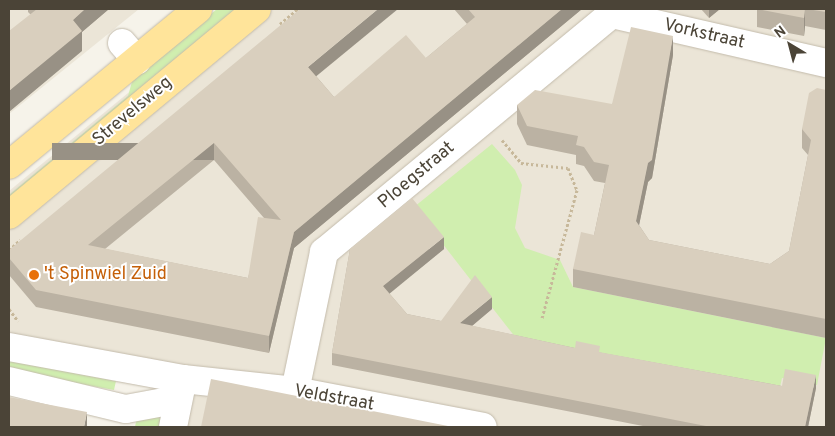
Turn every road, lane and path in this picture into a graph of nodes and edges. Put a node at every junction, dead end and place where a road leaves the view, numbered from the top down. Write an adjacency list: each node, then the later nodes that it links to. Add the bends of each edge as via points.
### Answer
1 (198, 9): 6 (main road, via 125,55)
2 (257, 9): 7 (main road, Strevelsweg)
3 (615, 11): 4 (street, Vorkstraat); 5 (street, Ploegstraat)
4 (826, 63)
5 (484, 120): 8 (path, via 521,163 568,168 577,190); 13 (street, Ploegstraat, via 324,252)
6 (9, 165)
7 (9, 215)
8 (542, 318)
9 (9, 346): 10 (street, Veldstraat)
10 (130, 366): 11 (street, Veldstraat); 14 (street)
11 (183, 379): 13 (street, Veldstraat); 14 (street, via 169,401); 15 (street)
12 (9, 381): 14 (street)
13 (295, 391): 16 (street, Veldstraat)
14 (125, 418)
15 (174, 427)
16 (478, 427)

